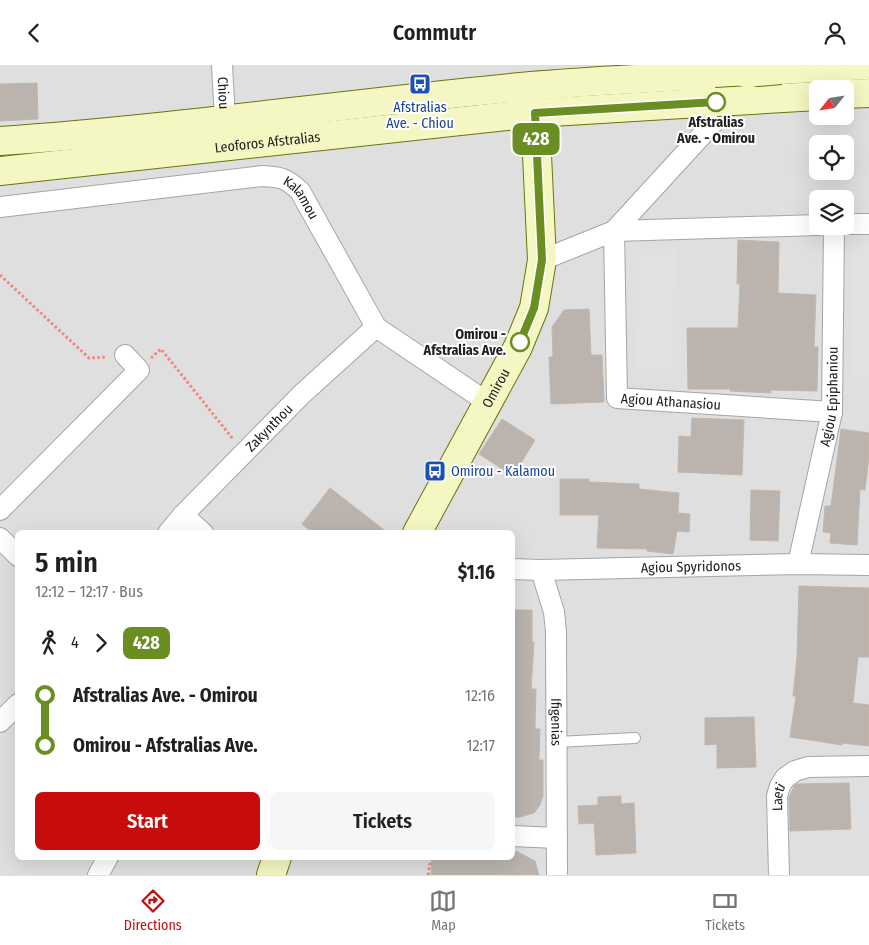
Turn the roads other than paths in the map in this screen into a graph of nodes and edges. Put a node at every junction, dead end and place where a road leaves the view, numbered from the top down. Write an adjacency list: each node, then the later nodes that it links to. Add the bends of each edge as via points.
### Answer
1 (222, 65): 8 (street, Chiou)
2 (867, 65): 3 (main road)
3 (766, 69): 8 (main road, Leoforos Afstralias, via 532,86); 15 (street)
4 (869, 93): 5 (main road)
5 (854, 94)
6 (809, 97): 7 (main road, Leoforos Afstralias, bridge)
7 (535, 113): 10 (main road, Leoforos Afstralias); 17 (main road, Omirou)
8 (224, 120): 9 (main road, Leoforos Afstralias)
9 (0, 141)
10 (0, 171)
11 (0, 207): 18 (street, Kalamou, via 262,176 278,177 300,191)
12 (869, 224): 14 (street)
13 (809, 225): 15 (street)
14 (854, 225)
15 (614, 231): 17 (street); 21 (street, Agiou Athanasiou, via 617,398)
16 (834, 235): 21 (street, Agiou Epiphaniou)
17 (542, 260): 20 (main road, Omirou, via 534,308 518,347)
18 (376, 327): 20 (street, Kalamou); 23 (street, Zakynthou, via 302,395)
19 (125, 355): 22 (street, via 139,370)
20 (487, 402): 26 (main road, Omirou)
21 (832, 412): 29 (street, Agiou Epiphaniou)
22 (0, 510)
23 (184, 515): 24 (street, Zakynthou); 25 (street)
24 (171, 530)
25 (200, 530)
26 (419, 530)
27 (0, 539): 28 (street)
28 (15, 553)
29 (798, 564): 30 (street, Agiou Spyridonos); 32 (street, Agiou Spyridonos)
30 (869, 565)
31 (515, 569): 32 (street, Agiou Spyridonos)
32 (541, 570): 36 (street, Ifigenias, via 556,622)
33 (15, 707): 34 (street)
34 (0, 722)
35 (635, 738): 36 (lane)
36 (556, 742): 39 (street, Ifigenias)
37 (869, 766): 45 (street, Laeti, via 808,767 785,778 777,796)
38 (515, 836): 39 (street)
39 (557, 839): 44 (street, Ifigenias)
40 (106, 860): 42 (street)
41 (275, 860): 43 (main road)
42 (98, 875)
43 (271, 875)
44 (557, 875)
45 (779, 875)

